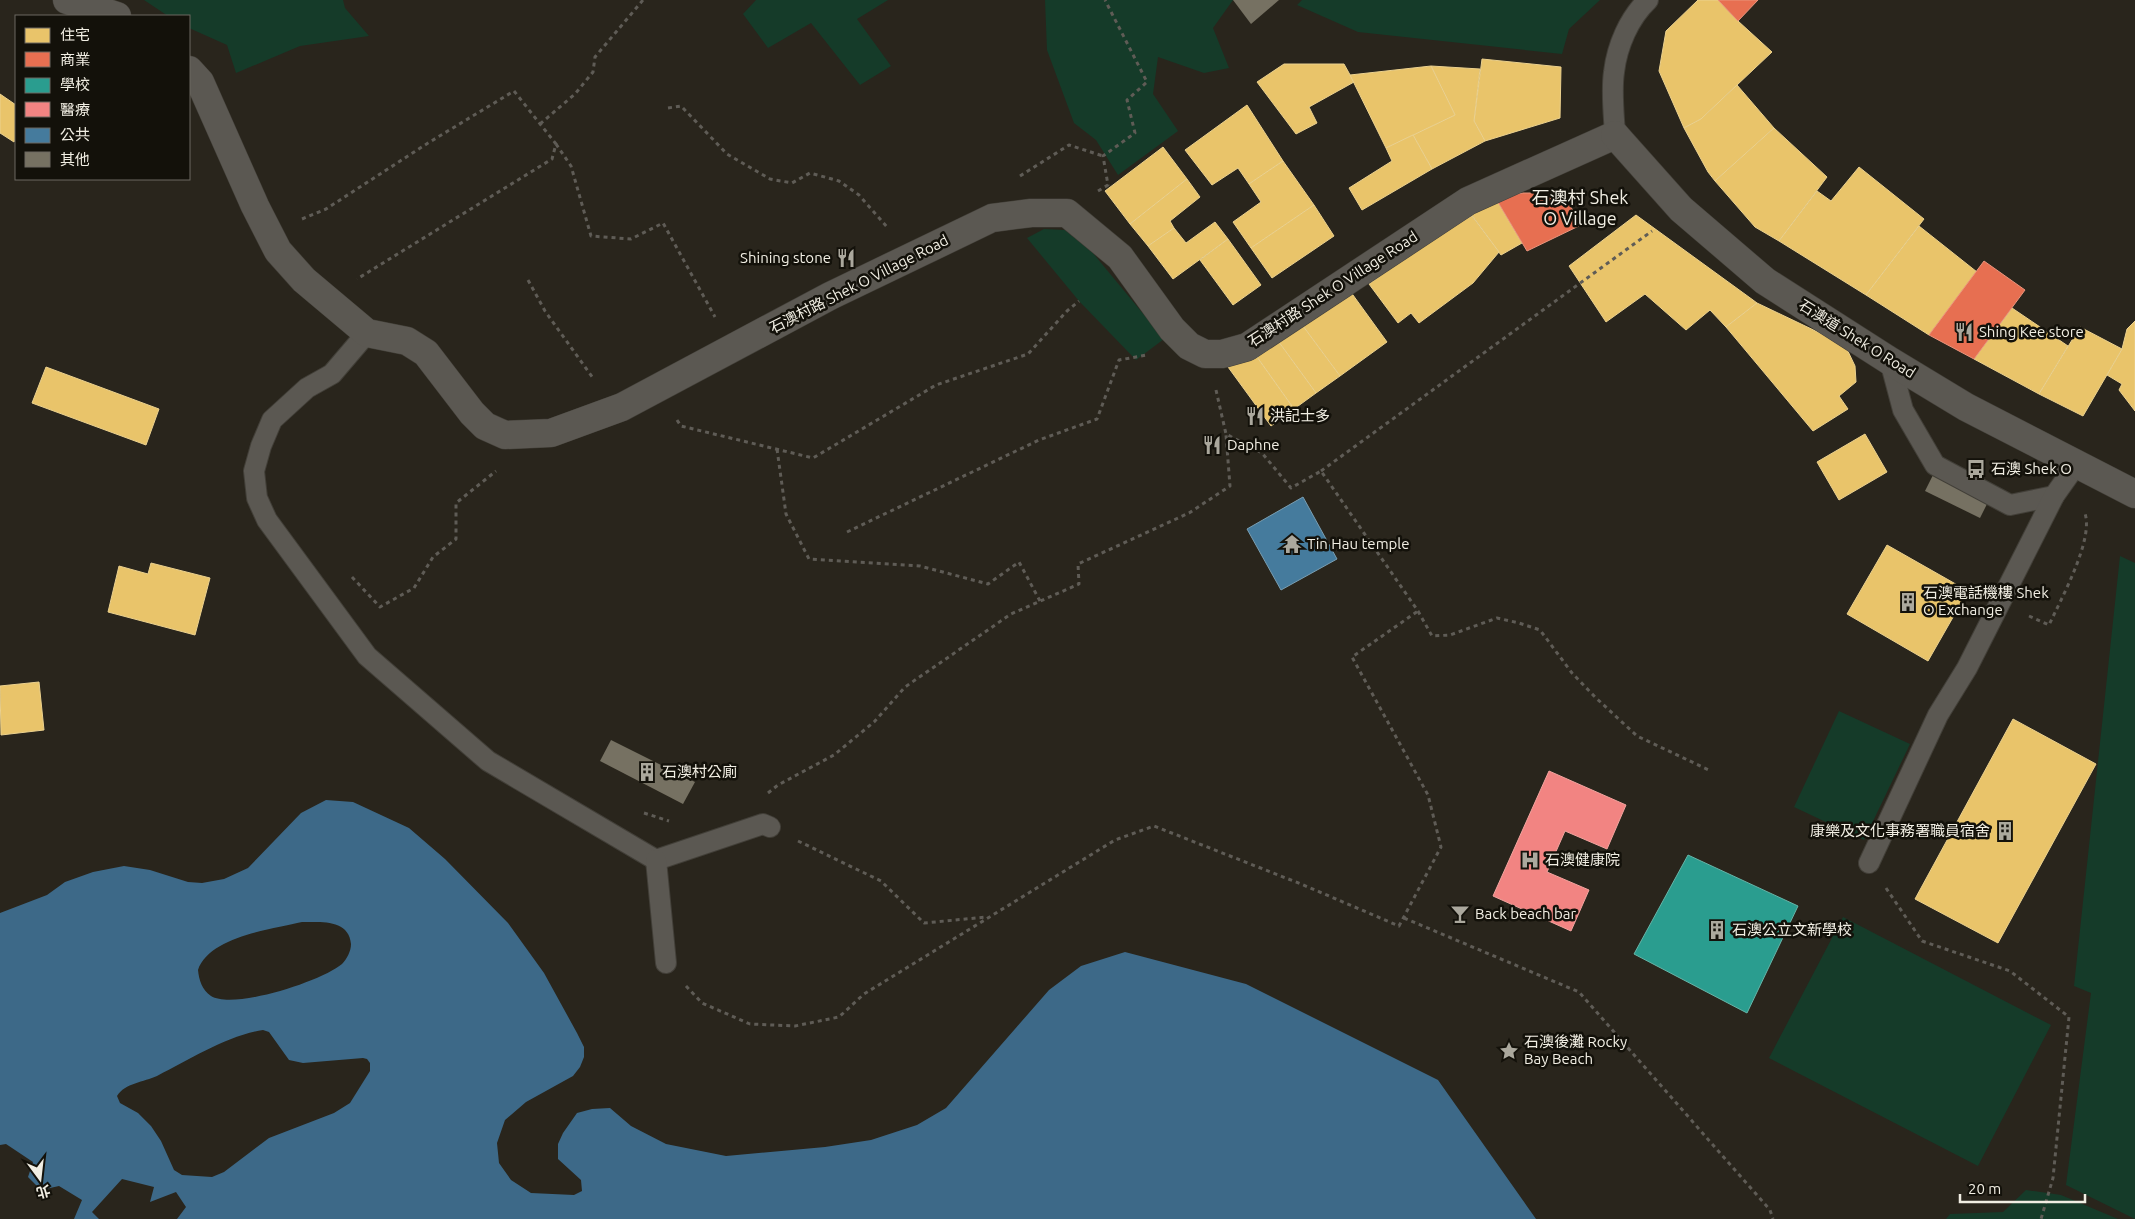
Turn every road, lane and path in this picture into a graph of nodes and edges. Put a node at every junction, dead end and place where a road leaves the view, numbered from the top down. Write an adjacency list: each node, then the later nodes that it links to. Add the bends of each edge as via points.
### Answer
1 (67, 0): 5 (street)
2 (643, 0): 8 (path, via 595,57 593,72)
3 (1105, 0): 11 (path, via 1147,82 1126,100 1135,133)
4 (1648, 0): 9 (lane, via 1622,38 1614,73)
5 (114, 15)
6 (190, 71): 15 (street, 石澳村路 Shek O Village Road, via 200,82)
7 (668, 108): 16 (path, via 681,106 727,154 770,179 792,182 810,173 839,181 859,196)
8 (540, 124): 10 (path); 15 (path, via 514,92 326,208)
9 (1615, 135): 13 (street, 石澳道 Shek O Road); 21 (street, 石澳村路 Shek O Village Road, via 1468,201 1247,347 1222,354 1205,354)
10 (556, 144): 18 (path, via 552,159); 22 (path, via 571,166 591,236 631,239 663,223)
11 (1103, 156): 12 (path, via 1069,145); 14 (path, via 1108,184)
12 (1017, 178)
13 (1681, 209): 23 (street, 石澳道 Shek O Road, via 1765,281); 30 (path)
14 (1067, 213): 16 (street, 石澳村路 Shek O Village Road, via 992,218); 21 (street, 石澳村路 Shek O Village Road, via 1120,257 1172,329)
15 (270, 234): 18 (street, 石澳村路 Shek O Village Road, via 278,252)
16 (914, 256): 22 (street, 石澳村路 Shek O Village Road, via 830,296)
17 (528, 280): 25 (path, via 545,311)
18 (326, 298): 20 (street, 石澳村路 Shek O Village Road)
19 (1079, 301): 28 (path, via 1028,354 936,385 813,458)
20 (367, 333): 26 (street, 石澳村路 Shek O Village Road, via 407,341 426,353); 43 (lane, via 332,374 307,388 272,420 254,471 257,498 266,520 367,656 488,761)
21 (1189, 346): 27 (path, via 1210,367); 33 (path, via 1119,360 1097,420 1039,440)
22 (732, 349): 24 (street, 石澳村路 Shek O Village Road)
23 (1890, 361): 29 (street, 石澳道 Shek O Road); 32 (lane, via 1903,410 1935,464 2010,505)
24 (654, 392): 25 (street, 石澳村路 Shek O Village Road); 28 (path, via 681,426)
25 (614, 410): 26 (street, 石澳村路 Shek O Village Road, via 551,432 505,435)
26 (485, 426): 34 (path, via 504,464 456,503 456,539 433,558 414,588 380,607)
27 (1226, 434): 30 (path, via 1262,454 1291,488); 35 (path, via 1230,486 1188,513 1078,564 1079,584)
28 (777, 449): 35 (path, via 786,514 809,559 920,566 988,584 1019,562)
29 (2072, 470): 31 (street, 石澳道 Shek O Road); 32 (lane); 36 (path, via 2088,518 2081,555 2049,624)
30 (1321, 471): 37 (path)
31 (2135, 494)
32 (2054, 496): 36 (lane)
33 (847, 532)
34 (348, 572)
35 (1040, 601): 39 (path, via 1011,614 905,687 874,722 834,754)
36 (2000, 602): 44 (lane, via 1967,668 1938,715)
37 (1418, 612): 38 (path, via 1432,636 1450,635 1498,618 1540,630 1584,686 1637,736); 46 (path, via 1352,657 1428,795 1441,847)
38 (1711, 771)
39 (765, 795)
40 (640, 812): 41 (path)
41 (676, 823)
42 (770, 827): 43 (lane, via 763,824); 45 (path, via 881,881 924,923)
43 (656, 860): 47 (lane)
44 (1869, 862): 49 (path, via 1922,941 2010,971 2069,1017 2053,1178)
45 (990, 917): 46 (path, via 1115,840 1154,826 1399,926); 47 (path, via 864,994 838,1017 796,1026 750,1024 702,1003)
46 (1404, 918): 48 (path, via 1579,992 1770,1210)
47 (666, 963)
48 (1773, 1219)
49 (2041, 1219)

